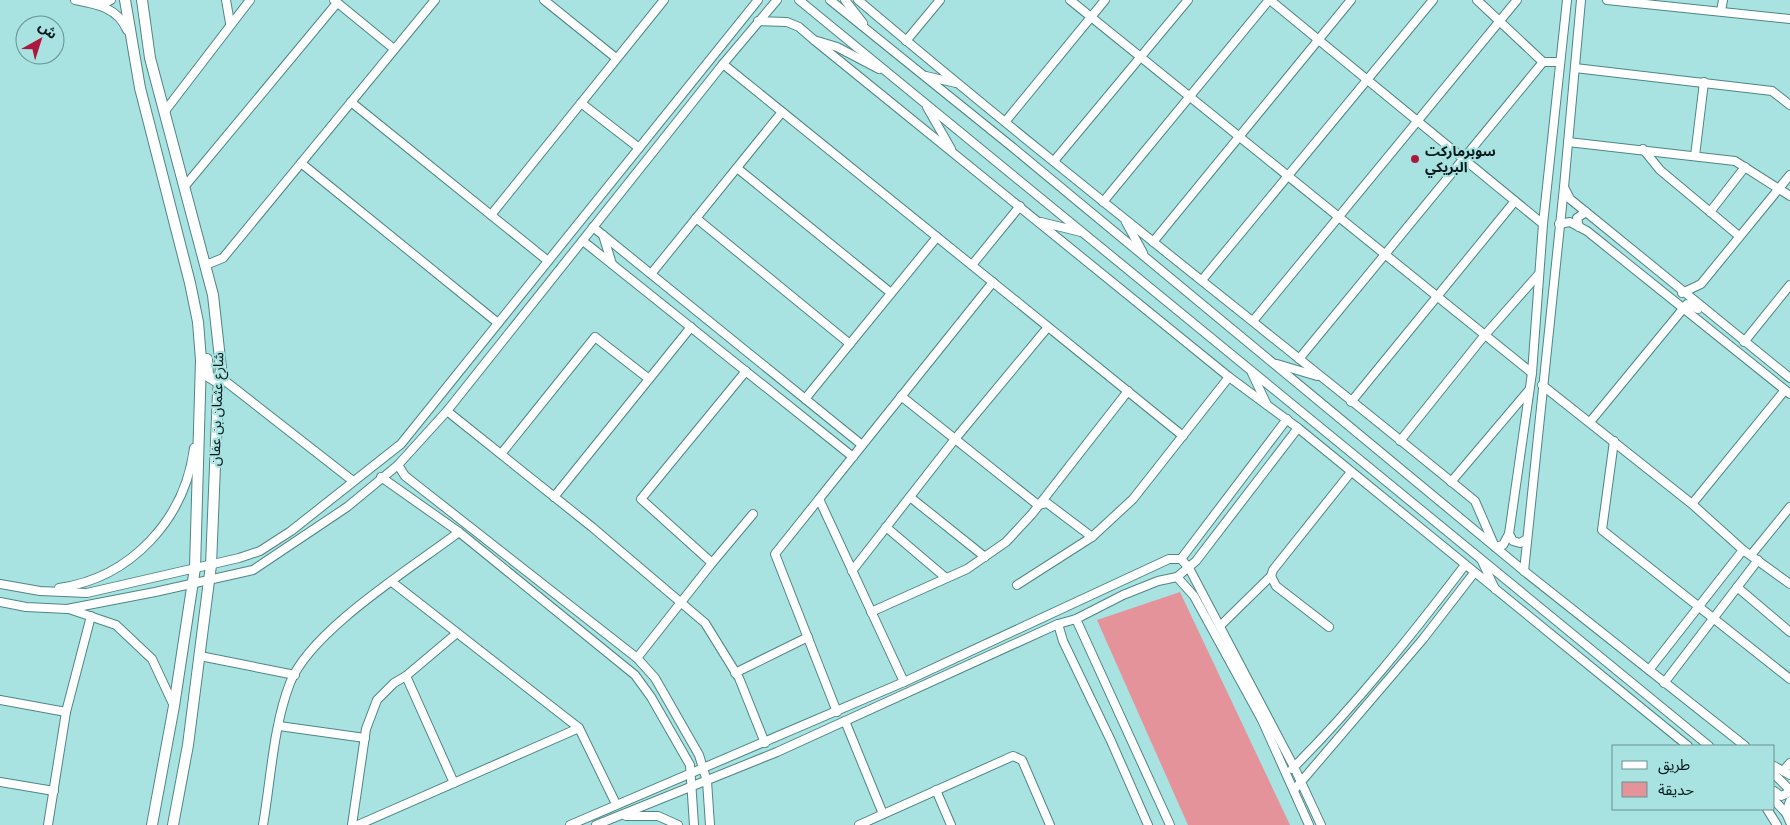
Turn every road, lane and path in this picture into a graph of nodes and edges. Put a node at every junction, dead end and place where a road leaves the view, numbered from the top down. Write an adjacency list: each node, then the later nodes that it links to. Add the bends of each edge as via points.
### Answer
1 (75, 0): 43 (street, via 115,13 123,20)
2 (94, 0): 3 (street, via 105,3)
3 (111, 0)
4 (125, 0): 43 (main road, شارع عثمان بن عفان)
5 (136, 0): 33 (main road)
6 (142, 0): 33 (main road, شارع عثمان بن عفان)
7 (226, 0): 38 (street)
8 (250, 0): 38 (street)
9 (435, 0): 44 (street)
10 (544, 0): 46 (street)
11 (777, 0): 36 (street)
12 (799, 0): 52 (street)
13 (830, 0): 39 (street)
14 (845, 0): 39 (street)
15 (859, 0): 42 (street)
16 (940, 0): 42 (street)
17 (1070, 0): 34 (street)
18 (1105, 0): 34 (street)
19 (1188, 0): 45 (street)
20 (1269, 0): 40 (street); 56 (street)
21 (1351, 0): 40 (street)
22 (1433, 0): 53 (street)
23 (1477, 0): 37 (street)
24 (1517, 0): 37 (street)
25 (1567, 0): 48 (street)
26 (1581, 0): 50 (street)
27 (1606, 0): 32 (street)
28 (1722, 0): 32 (street)
29 (660, 1): 46 (street)
30 (335, 2): 44 (street); 78 (street)
31 (756, 2): 67 (street)
32 (1722, 11): 35 (street)
33 (144, 16): 61 (main road, شارع عثمان بن عفان, via 150,58)
34 (1091, 17): 45 (street); 64 (street)
35 (1790, 19)
36 (758, 20): 41 (street, via 787,22); 49 (street)
37 (1500, 21): 47 (street); 63 (street)
38 (230, 23): 61 (street)
39 (874, 36): 51 (street)
40 (1319, 39): 53 (street); 65 (street)
41 (814, 40): 52 (street, via 837,47); 69 (street)
42 (906, 41): 55 (street)
43 (132, 42): 115 (main road, شارع عثمان بن عفان, via 140,88)
44 (394, 49): 57 (street)
45 (1141, 57): 56 (street); 72 (street)
46 (616, 58): 58 (street)
47 (1543, 62): 48 (street); 71 (street)
48 (1559, 62): 92 (street)
49 (723, 64): 62 (street); 94 (street)
50 (1575, 68): 54 (street); 66 (street)
51 (923, 75): 55 (street); 103 (street)
52 (893, 77): 59 (street)
53 (1369, 80): 63 (street); 77 (street)
54 (1704, 82): 60 (street, via 1772,91); 70 (street)
55 (958, 83): 64 (street)
56 (1189, 97): 65 (street); 82 (street)
57 (351, 102): 73 (street); 87 (street)
58 (581, 103): 67 (street); 87 (street)
59 (925, 103): 69 (street); 96 (street)
60 (1790, 105)
61 (165, 111): 78 (main road, شارع عثمان بن عفان)
62 (782, 112): 75 (street); 99 (street)
63 (1418, 120): 71 (street); 88 (street)
64 (1005, 122): 72 (street)
65 (1240, 138): 77 (street); 101 (street)
66 (1568, 142): 68 (street); 79 (street)
67 (639, 148): 104 (street)
68 (1643, 149): 70 (street); 86 (street, via 1660,170)
69 (953, 154): 84 (street)
70 (1695, 156): 74 (street, via 1735,161)
71 (1463, 159): 83 (street); 102 (street)
72 (1054, 161): 82 (street)
73 (301, 164): 106 (street, via 223,258); 120 (street)
74 (1745, 166): 80 (street); 86 (street)
75 (737, 168): 89 (street); 113 (street)
76 (1790, 175): 80 (street)
77 (1287, 176): 88 (street); 110 (street)
78 (185, 186): 106 (main road, شارع عثمان بن عفان)
79 (1564, 187): 85 (street, via 1570,200); 93 (street)
80 (1779, 188): 81 (street); 98 (street)
81 (1790, 196)
82 (1103, 202): 90 (street)
83 (1515, 202): 92 (street); 116 (street)
84 (1020, 206): 91 (street); 107 (street)
85 (1586, 212): 95 (street, via 1577,218); 114 (street)
86 (1710, 212): 98 (street)
87 (491, 215): 104 (street)
88 (1338, 217): 102 (street); 119 (street)
89 (696, 218): 108 (street); 125 (street)
90 (1124, 219): 101 (street); 103 (street)
91 (1036, 221): 96 (street); 131 (street)
92 (1543, 224): 109 (street)
93 (1559, 224): 95 (street, via 1570,222); 136 (street)
94 (593, 227): 97 (street); 100 (street)
95 (1579, 227): 117 (street)
96 (1083, 233): 129 (street)
97 (603, 235): 105 (street); 108 (street)
98 (1739, 236): 114 (street, via 1701,284)
99 (937, 237): 107 (street); 113 (street)
100 (583, 241): 105 (street); 145 (street)
101 (1153, 242): 110 (street)
102 (1385, 256): 116 (street); 126 (street)
103 (1146, 257): 127 (street)
104 (548, 261): 120 (street)
105 (612, 264): 121 (street)
106 (206, 265): 135 (main road, شارع عثمان بن عفان, via 218,330)
107 (972, 265): 111 (street)
108 (651, 274): 141 (street)
109 (1538, 275): 123 (street); 130 (street)
110 (1202, 280): 119 (street)
111 (993, 282): 122 (street); 140 (street)
112 (1790, 285): 124 (street)
113 (892, 293): 125 (street)
114 (1682, 293): 118 (street)
115 (193, 298): 135 (main road, via 205,324 208,376); 144 (main road, شارع عثمان بن عفان, via 202,360)
116 (1436, 298): 123 (street); 142 (street)
117 (1682, 310): 118 (street, via 1686,304); 139 (street); 147 (street)
118 (1706, 312): 124 (street)
119 (1254, 321): 126 (street)
120 (498, 323): 159 (street, via 401,444)
121 (691, 327): 128 (street); 134 (street)
122 (1048, 327): 138 (street); 150 (street)
123 (1484, 336): 130 (street); 151 (street)
124 (1744, 342): 133 (street)
125 (850, 344): 141 (street)
126 (1299, 359): 132 (street)
127 (1274, 363): 132 (street); 173 (street)
128 (746, 371): 155 (street); 180 (street, via 641,499)
129 (1251, 371): 143 (street); 178 (street)
130 (1532, 373): 137 (street)
131 (1229, 377): 143 (street); 149 (street)
132 (1321, 377): 142 (street)
133 (1790, 378)
134 (649, 379): 154 (street, via 595,337); 161 (street)
135 (219, 380): 159 (street); 181 (main road, شارع عثمان بن عفان)
136 (1542, 385): 147 (street); 172 (street)
137 (1530, 388): 160 (street); 170 (street)
138 (1128, 391): 149 (street); 165 (street)
139 (1787, 392): 164 (street)
140 (901, 396): 150 (street); 153 (street)
141 (805, 399): 153 (street)
142 (1351, 402): 151 (street)
143 (1268, 407): 146 (street)
144 (200, 408): 183 (main road, شارع عثمان بن عفان); 198 (street, via 193,462 182,496 151,542 108,573 74,586)
145 (447, 411): 154 (street); 156 (street)
146 (1287, 420): 148 (street); 177 (street)
147 (1590, 422): 152 (street)
148 (1298, 428): 157 (street); 184 (street)
149 (1184, 436): 171 (street, via 1134,499)
150 (955, 439): 162 (street); 165 (street)
151 (1400, 440): 160 (street)
152 (1614, 441): 164 (street); 202 (street, via 1602,530)
153 (862, 445): 155 (street)
154 (501, 454): 161 (street)
155 (853, 457): 163 (street)
156 (398, 465): 158 (street); 215 (street, via 405,476)
157 (1352, 472): 182 (street); 188 (street)
158 (381, 477): 169 (street); 191 (street, via 347,507 269,561 253,570)
159 (353, 481): 181 (street, via 291,531 260,551)
160 (1452, 482): 173 (street, via 1474,501)
161 (554, 497): 201 (street)
162 (910, 497): 168 (street); 176 (street)
163 (819, 499): 185 (street); 213 (street, via 775,554)
164 (1692, 504): 174 (street)
165 (1038, 505): 171 (street, via 1047,503); 176 (street, via 1006,542)
166 (1790, 507): 175 (street)
167 (753, 514): 180 (street)
168 (886, 527): 185 (street); 190 (street)
169 (459, 532): 192 (street); 242 (street, via 635,675 684,752)
170 (1509, 534): 172 (street, via 1514,541); 173 (street, via 1503,545)
171 (1092, 537): 196 (street)
172 (1527, 539): 186 (street)
173 (1495, 547): 186 (street)
174 (1743, 550): 175 (street); 202 (street)
175 (1751, 556): 179 (street)
176 (985, 557): 190 (street)
177 (1181, 558): 184 (street); 221 (street, via 1169,559)
178 (1481, 559): 199 (street); 233 (street)
179 (1758, 560): 195 (street); 197 (street)
180 (712, 563): 201 (street)
181 (211, 565): 183 (street); 191 (main road, شارع عثمان بن عفان)
182 (1465, 565): 187 (street); 236 (street, via 1422,622)
183 (195, 568): 193 (main road, شارع عثمان بن عفان); 198 (street, via 87,593)
184 (1189, 568): 189 (street); 209 (street)
185 (852, 571): 204 (street)
186 (1524, 571): 216 (street)
187 (1474, 573): 199 (street); 246 (street, via 1423,639)
188 (1271, 576): 209 (street); 210 (street, via 1276,586)
189 (1177, 577): 206 (street, via 1123,595); 243 (street, via 1194,596 1262,720)
190 (946, 578): 204 (street)
191 (208, 579): 193 (street); 214 (main road, شارع عثمان بن عفان)
192 (392, 582): 212 (street); 218 (street, via 325,635)
193 (193, 583): 203 (street); 224 (main road, شارع عثمان بن عفان)
194 (0, 584): 198 (street)
195 (1790, 584)
196 (1017, 585)
197 (1737, 587): 207 (street); 211 (street)
198 (40, 591)
199 (1496, 591): 232 (street)
200 (0, 602): 203 (street)
201 (681, 604): 215 (street); 217 (street, via 705,623)
202 (1698, 607): 207 (street); 216 (street)
203 (67, 609): 205 (street)
204 (871, 612): 221 (street)
205 (91, 616): 224 (street, via 116,625 152,659); 225 (street)
206 (1076, 619): 208 (street); 278 (street)
207 (1712, 619): 220 (street); 222 (street)
208 (1058, 624): 227 (street); 277 (street, via 1062,641)
209 (1220, 626): 236 (street)
210 (1329, 627)
211 (1790, 632)
212 (457, 633): 219 (street); 229 (street)
213 (808, 637): 217 (street); 226 (street)
214 (200, 656): 218 (street); 265 (main road, شارع عثمان بن عفان)
215 (637, 658): 238 (street, via 655,678)
216 (1649, 670): 222 (street)
217 (736, 673): 231 (street)
218 (295, 675): 228 (street)
219 (406, 676): 230 (street, via 377,700); 247 (street)
220 (1790, 680)
221 (904, 682): 226 (street)
222 (1664, 683): 234 (street)
223 (0, 700): 225 (street)
224 (174, 706): 264 (main road, شارع عثمان بن عفان)
225 (66, 712): 252 (street)
226 (837, 712): 231 (street)
227 (845, 721): 244 (street); 259 (street)
228 (279, 726): 230 (street); 266 (street)
229 (579, 728): 247 (street); 256 (street)
230 (364, 738): 267 (street)
231 (765, 743): 238 (street)
232 (1687, 745)
233 (1708, 745)
234 (1743, 745)
235 (1790, 763): 241 (street)
236 (1294, 767): 243 (street); 246 (street)
237 (1775, 767): 241 (street)
238 (704, 769): 242 (street); 244 (street)
239 (1775, 773): 248 (street)
240 (1775, 773): 253 (street, via 1788,788 1788,793 1781,796)
241 (1786, 773)
242 (692, 774): 249 (street); 256 (street)
243 (1287, 774): 251 (street)
244 (707, 781): 249 (street); 273 (street)
245 (0, 782): 252 (street)
246 (1301, 782): 251 (street); 280 (street)
247 (454, 783): 268 (street)
248 (1790, 784)
249 (693, 787): 260 (street); 272 (street)
250 (936, 790): 259 (street); 275 (street); 276 (street, via 1013,756 1022,760)
251 (1294, 790): 279 (street)
252 (54, 791): 263 (street)
253 (1775, 792)
254 (1775, 801): 261 (street)
255 (1790, 802): 261 (street)
256 (616, 804): 269 (street)
257 (1767, 810): 262 (street)
258 (1773, 810): 262 (street)
259 (883, 814): 274 (street)
260 (621, 816): 270 (street); 271 (street, via 658,816)
261 (1788, 820)
262 (1777, 823)
263 (48, 825)
264 (152, 825)
265 (174, 825)
266 (263, 825)
267 (352, 825)
268 (358, 825)
269 (570, 825)
270 (596, 825)
271 (678, 825)
272 (694, 825)
273 (710, 825)
274 (859, 825)
275 (951, 825)
276 (1050, 825)
277 (1148, 825)
278 (1170, 825)
279 (1309, 825)
280 (1321, 825)

